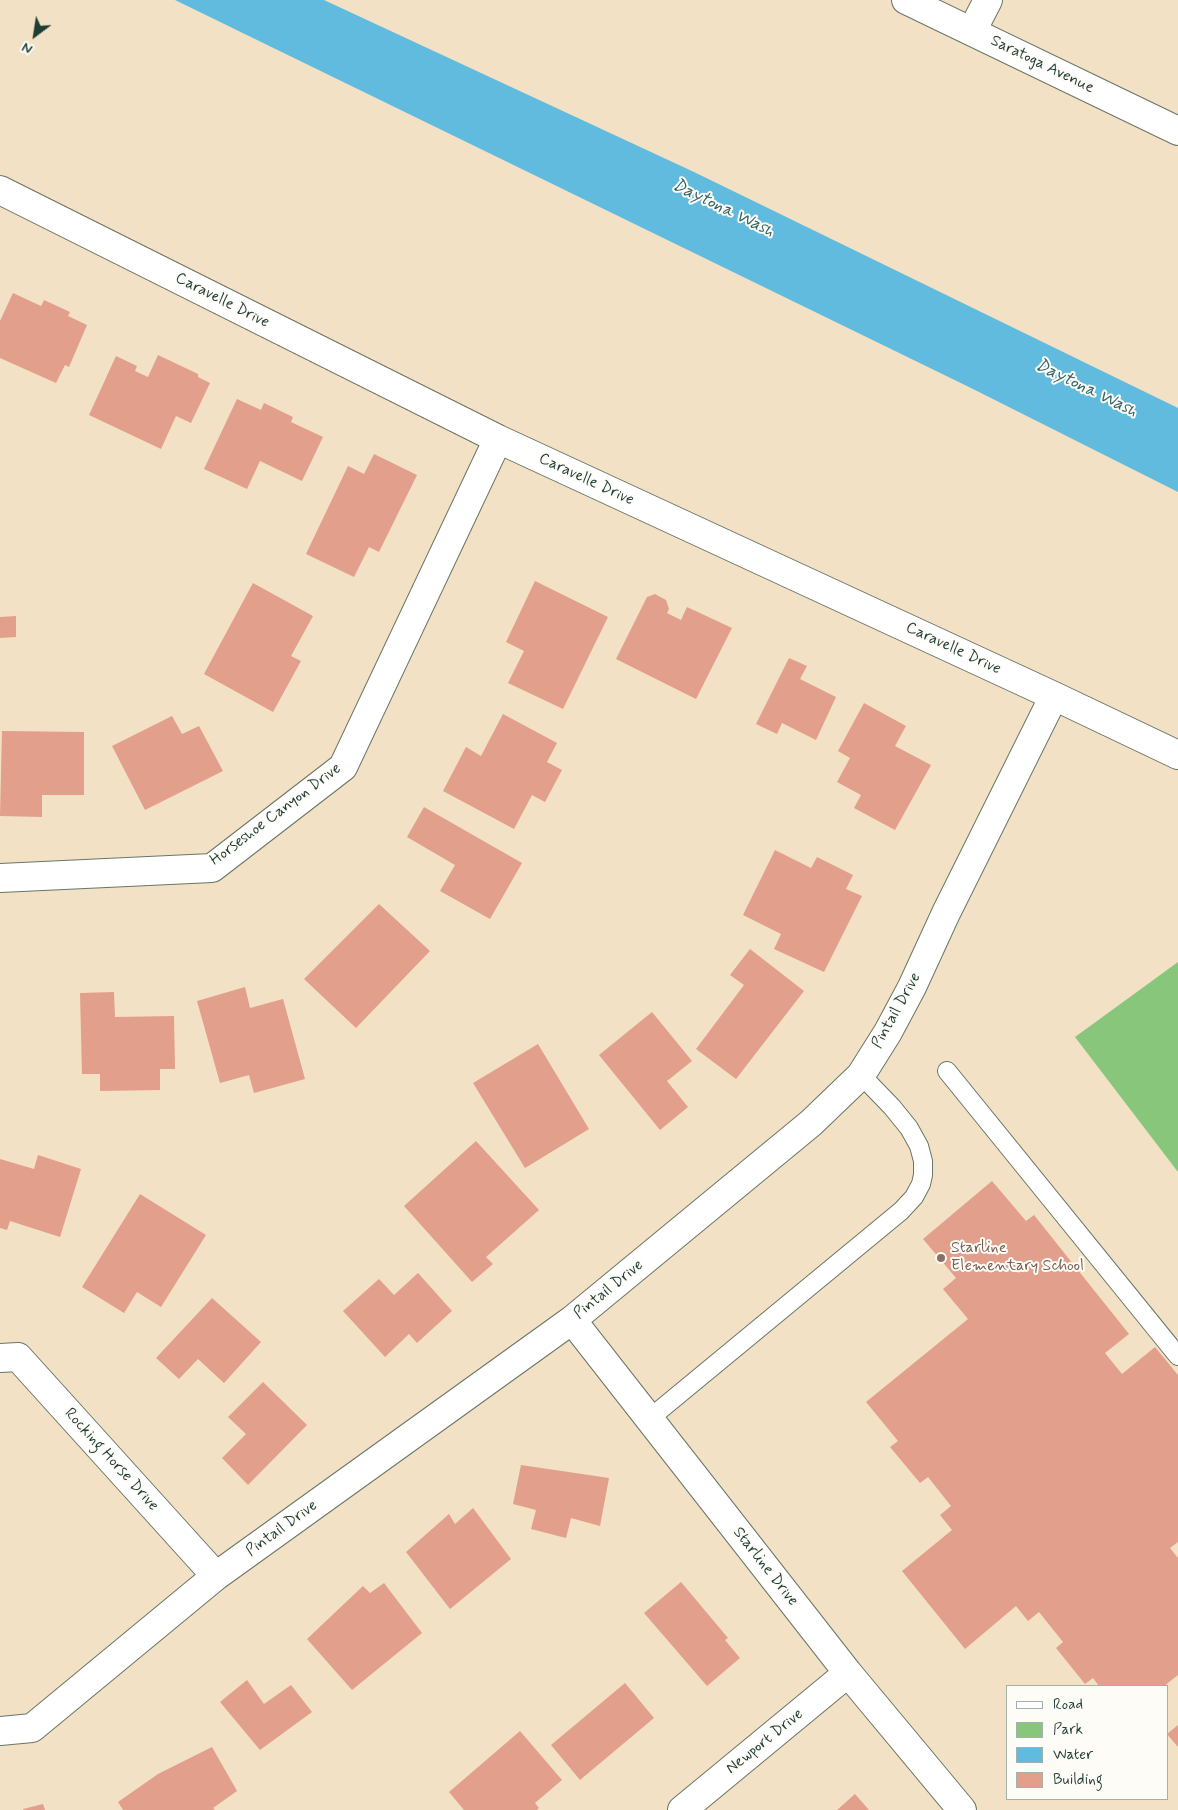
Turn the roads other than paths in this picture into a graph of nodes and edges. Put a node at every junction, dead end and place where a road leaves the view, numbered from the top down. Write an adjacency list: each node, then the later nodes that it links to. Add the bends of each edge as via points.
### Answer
1 (906, 0): 3 (street, Saratoga Avenue)
2 (988, 0): 3 (street)
3 (972, 31): 4 (street, Saratoga Avenue)
4 (1178, 132)
5 (0, 190): 6 (street, Caravelle Drive)
6 (498, 439): 7 (street, Caravelle Drive); 9 (street, Horseshoe Canyon Drive, via 343,767 212,868)
7 (1054, 696): 8 (street, Caravelle Drive); 11 (street, Pintail Drive, via 912,987)
8 (1178, 755)
9 (0, 878)
10 (947, 1071): 13 (lane)
11 (861, 1075): 12 (street, Pintail Drive, via 811,1123); 15 (lane, via 892,1107 919,1146 923,1175 914,1197)
12 (572, 1320): 15 (street, Starline Drive); 16 (street, Pintail Drive)
13 (1178, 1356)
14 (0, 1358): 16 (street, Rocking Horse Drive, via 18,1357)
15 (649, 1419): 17 (street, Starline Drive)
16 (216, 1576): 18 (street, Pintail Drive, via 32,1728)
17 (848, 1673): 19 (street, Newport Drive); 20 (street, Starline Drive)
18 (0, 1731)
19 (682, 1810)
20 (962, 1810)

